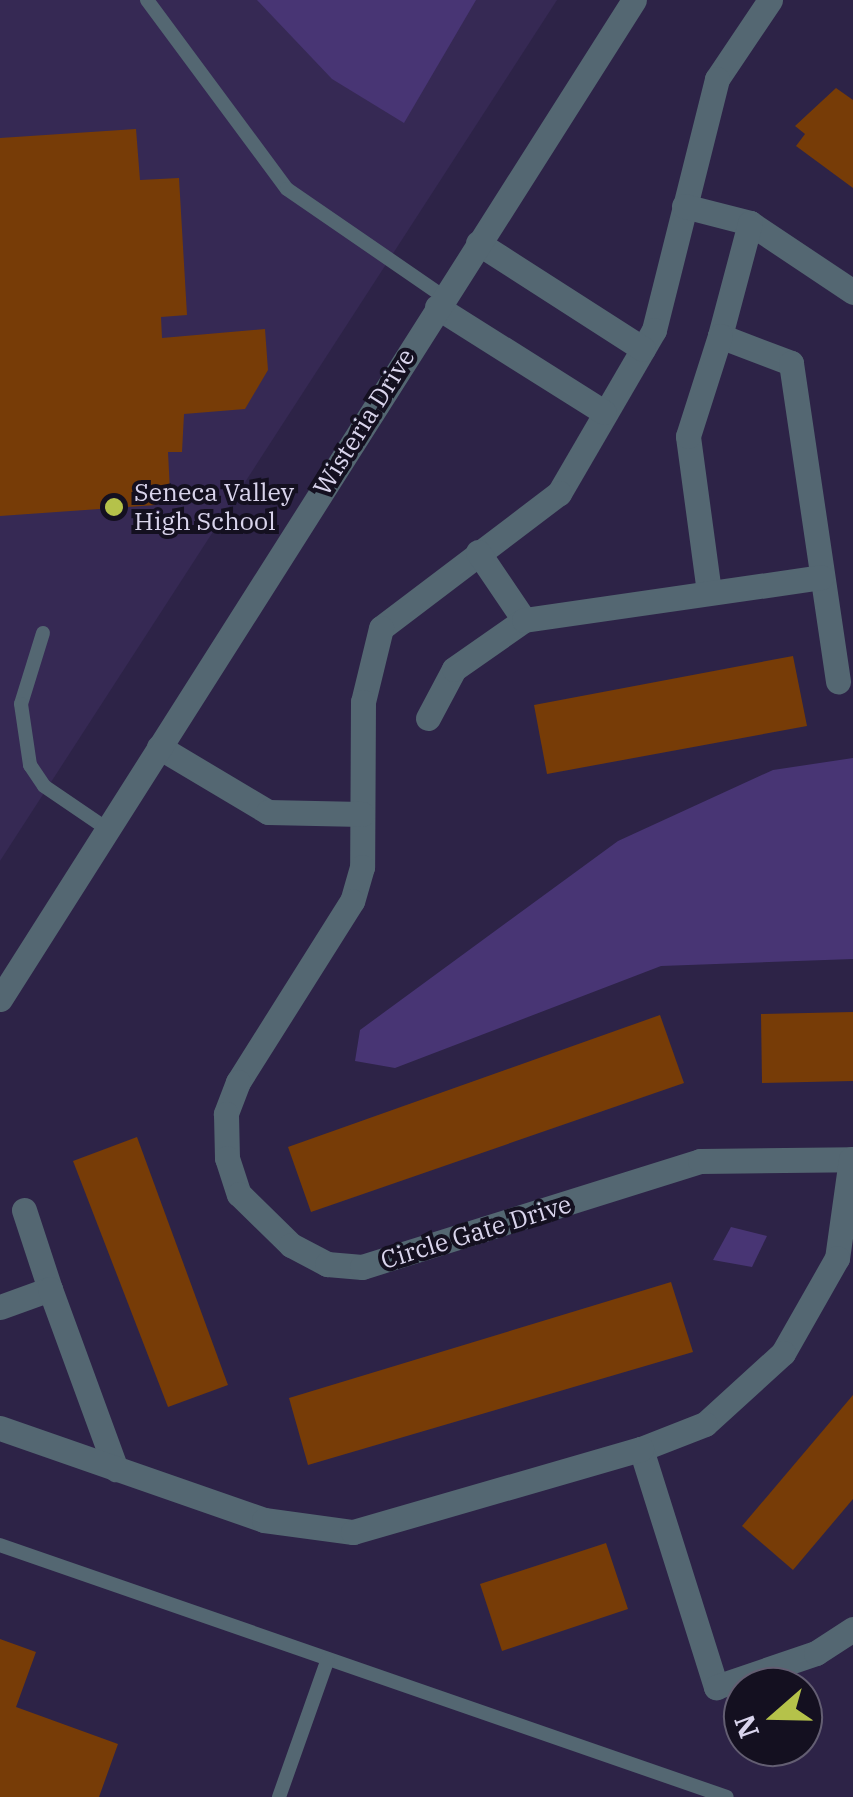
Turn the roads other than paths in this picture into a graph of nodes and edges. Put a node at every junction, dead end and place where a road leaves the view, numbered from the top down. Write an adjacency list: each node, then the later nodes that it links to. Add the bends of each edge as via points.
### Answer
1 (147, 0): 8 (lane, via 287,189)
2 (634, 0): 6 (street, Wisteria Drive)
3 (770, 0): 4 (street, Circle Gate Drive, via 717,79)
4 (684, 206): 5 (street); 10 (street, Circle Gate Drive, via 670,286)
5 (750, 223): 7 (street); 9 (street)
6 (478, 243): 8 (street, Wisteria Drive); 10 (street)
7 (853, 292)
8 (440, 302): 11 (street); 19 (street, Wisteria Drive)
9 (720, 336): 13 (street, via 791,363); 14 (street, via 688,436)
10 (643, 349): 11 (street, Circle Gate Drive)
11 (604, 412): 12 (street, Circle Gate Drive, via 559,493)
12 (478, 552): 15 (street); 20 (street, Circle Gate Drive, via 381,628 363,702)
13 (821, 577): 14 (street); 17 (street)
14 (709, 592): 15 (street)
15 (524, 620): 18 (street, via 454,669)
16 (43, 633): 21 (lane, via 21,704 30,764 44,786)
17 (838, 682)
18 (428, 718)
19 (159, 748): 20 (street, via 268,812); 21 (street, Wisteria Drive)
20 (362, 814): 23 (street, Circle Gate Drive, via 352,900 226,1114 239,1194 291,1245 327,1264 362,1267 700,1161)
21 (107, 829): 22 (street, Wisteria Drive)
22 (0, 999)
23 (852, 1159): 28 (street, Circle Gate Drive, via 837,1258 783,1353 705,1424)
24 (24, 1210): 25 (street)
25 (50, 1289): 26 (street); 29 (street)
26 (0, 1307)
27 (0, 1428): 29 (street, Circle Gate Drive)
28 (641, 1449): 29 (street, Circle Gate Drive, via 353,1532 264,1520); 31 (street, via 716,1687 816,1653)
29 (116, 1469)
30 (0, 1546): 32 (lane)
31 (853, 1629)
32 (328, 1659): 33 (lane); 34 (lane)
33 (280, 1797)
34 (727, 1797)

